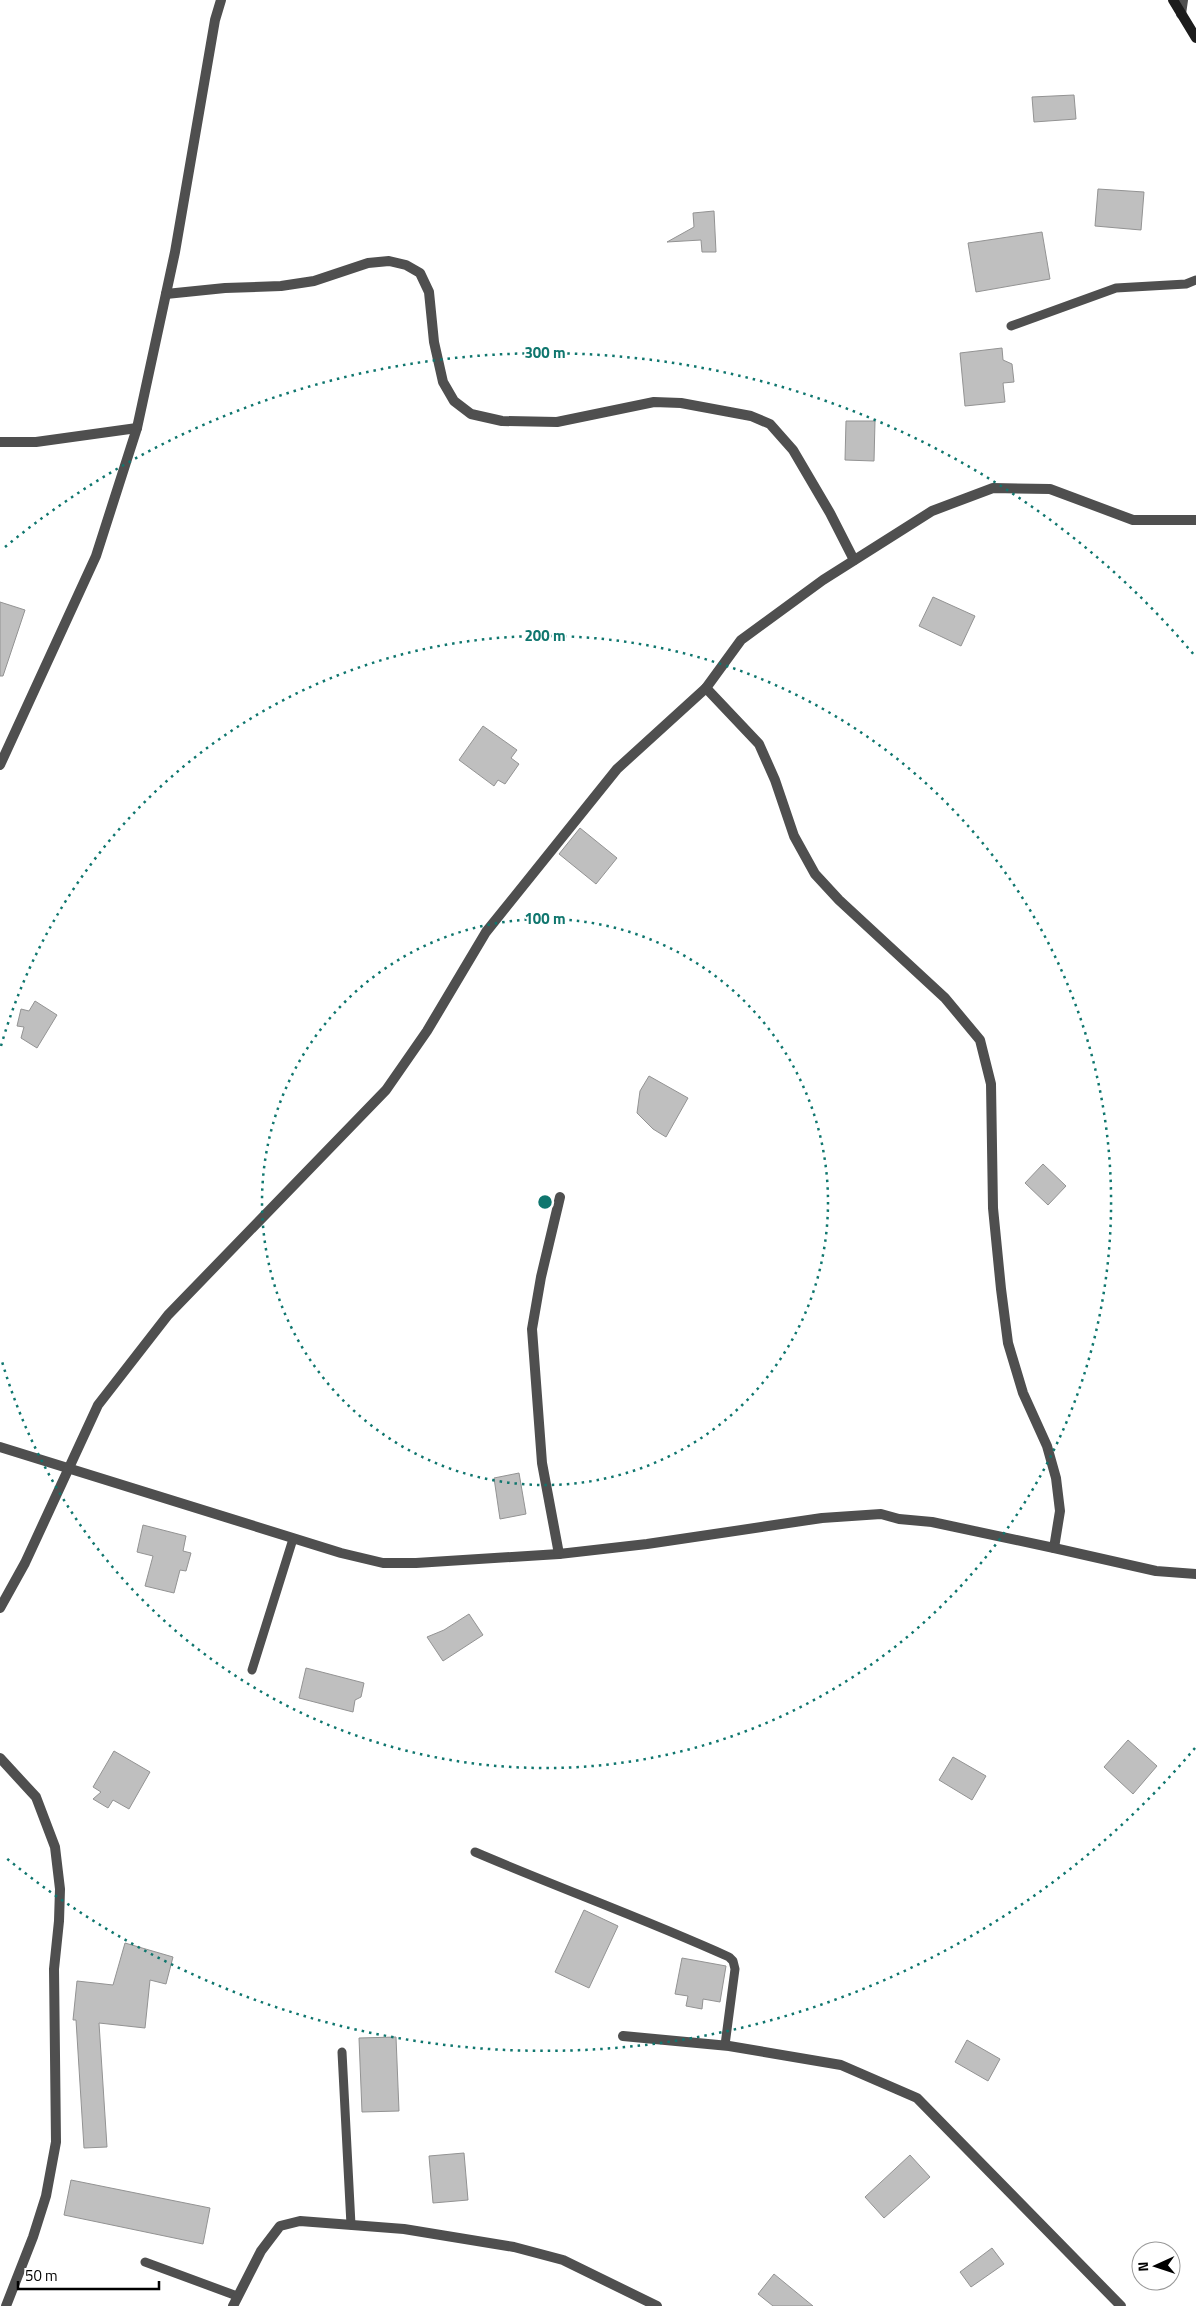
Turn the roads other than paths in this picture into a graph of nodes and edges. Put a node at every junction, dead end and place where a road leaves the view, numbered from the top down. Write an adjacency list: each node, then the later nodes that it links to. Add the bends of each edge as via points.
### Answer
1 (221, 0): 7 (street)
2 (1173, 0): 4 (main road)
3 (1183, 0): 4 (street)
4 (1181, 14): 5 (main road)
5 (1196, 38)
6 (1196, 280): 8 (lane, via 1186,284 1116,288)
7 (166, 294): 9 (street); 12 (street, via 314,281 368,263 406,265 420,273 429,292 434,342 443,382 454,401 471,414 502,421 557,422 654,402 751,416 770,424 793,450)
8 (1011, 326)
9 (137, 428): 10 (street, via 36,442); 14 (street, via 96,556)
10 (0, 442)
11 (1196, 520): 12 (street, via 1134,520 1050,489 993,488 932,511)
12 (854, 560): 13 (street, via 741,640)
13 (706, 688): 17 (street, via 617,769 492,924 427,1031 386,1090 168,1315 98,1405); 19 (street, via 759,744 794,836 815,874 945,998 980,1040 991,1084 992,1208 1000,1290 1008,1343 1023,1393 1047,1446 1056,1478 1060,1511)
14 (0, 765)
15 (560, 1197): 20 (street, via 532,1329 542,1463)
16 (0, 1448): 17 (street)
17 (67, 1469): 18 (street); 22 (street, via 25,1563)
18 (293, 1538): 20 (street, via 383,1563); 23 (lane)
19 (1054, 1548): 20 (street, via 881,1514 822,1518); 21 (street, via 1156,1571)
20 (559, 1554)
21 (1196, 1574)
22 (0, 1608)
23 (252, 1670)
24 (0, 1758): 32 (street, via 36,1797 55,1847 60,1889 54,1969 56,2142 34,2237)
25 (475, 1852): 27 (lane, via 728,1956 734,1961 735,1969)
26 (623, 2036): 27 (street)
27 (725, 2045): 34 (street, via 841,2065 917,2098)
28 (342, 2052): 29 (lane)
29 (351, 2225): 31 (street, via 300,2221 280,2226 261,2251); 33 (street, via 404,2229 514,2247 563,2260)
30 (145, 2262): 31 (lane)
31 (237, 2303)
32 (6, 2306)
33 (657, 2306)
34 (1121, 2306)

